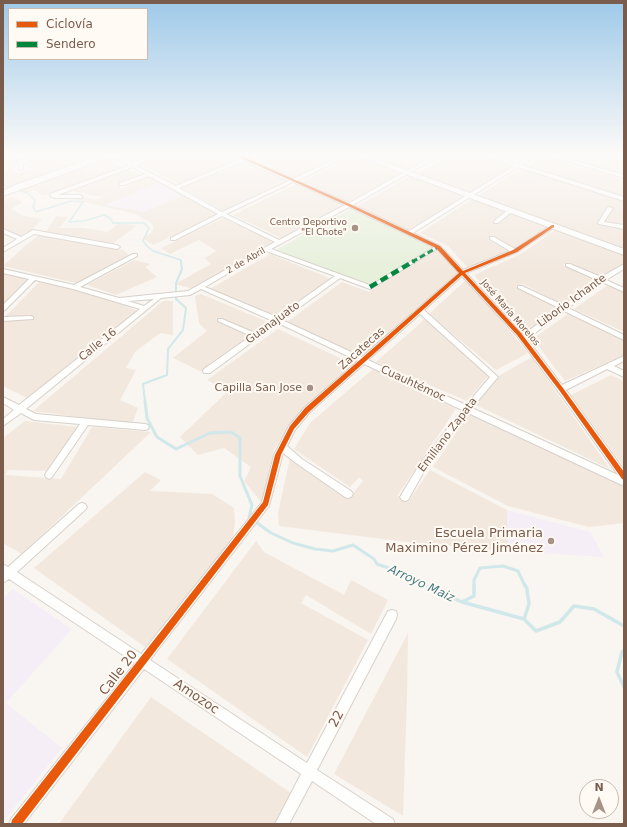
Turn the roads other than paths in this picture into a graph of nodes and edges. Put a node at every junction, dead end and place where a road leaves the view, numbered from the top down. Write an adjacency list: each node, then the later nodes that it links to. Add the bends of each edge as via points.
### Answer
1 (56, 194): 10 (street, via 52,195)
2 (186, 194): 15 (street)
3 (266, 194): 15 (street)
4 (322, 194): 12 (street, José María Morelos)
5 (369, 194): 12 (street, 2 de Abril)
6 (463, 194): 9 (main road)
7 (474, 194): 9 (street)
8 (607, 194): 11 (street)
9 (470, 196): 14 (main road); 20 (street)
10 (80, 197)
11 (624, 199)
12 (349, 205): 20 (street, José María Morelos); 24 (street, 2 de Abril)
13 (610, 208): 18 (street, via 601,223)
14 (511, 210): 16 (street); 17 (main road)
15 (222, 214): 23 (street); 24 (street)
16 (496, 222)
17 (553, 226): 29 (street, Zacatecas); 30 (main road)
18 (624, 227)
19 (3, 231): 22 (street)
20 (410, 233): 25 (street, José María Morelos)
21 (492, 238): 29 (street)
22 (22, 239): 26 (street, via 33,232); 28 (street)
23 (173, 239)
24 (279, 242): 27 (street, 2 de Abril)
25 (438, 247): 35 (street, José María Morelos); 41 (street)
26 (117, 248)
27 (266, 249): 36 (street); 40 (street, 2 de Abril)
28 (3, 250)
29 (515, 251): 35 (street, Zacatecas)
30 (624, 252)
31 (135, 255): 39 (street)
32 (568, 265): 38 (street)
33 (624, 266): 38 (street, Liborio Ichante)
34 (3, 271): 37 (street)
35 (462, 273): 49 (street, Zacatecas); 56 (street, José María Morelos)
36 (339, 276): 41 (street); 53 (street, Guanajuato)
37 (33, 278): 39 (street); 48 (street)
38 (601, 280): 43 (street); 47 (street, Liborio Ichante)
39 (75, 287): 45 (street)
40 (201, 287): 44 (street, via 190,293); 53 (street, Cuauhtémoc)
41 (370, 287)
42 (520, 287): 47 (street)
43 (624, 290)
44 (159, 297): 45 (street); 46 (street, Calle 16)
45 (120, 300): 46 (street)
46 (144, 308): 65 (street, Calle 16)
47 (561, 308): 55 (street); 56 (street, Liborio Ichante)
48 (3, 309)
49 (420, 310): 58 (street, Zacatecas); 64 (street, Emiliano Zapata, via 494,377)
50 (31, 318): 51 (street)
51 (3, 319)
52 (220, 320): 54 (street)
53 (277, 320): 54 (street, Guanajuato); 58 (street, Cuauhtémoc)
54 (256, 336): 60 (street, Guanajuato)
55 (624, 338)
56 (522, 339): 62 (street, José María Morelos)
57 (624, 358): 59 (street)
58 (364, 361): 64 (street, Cuauhtémoc); 69 (street, Zacatecas, via 307,410 292,428)
59 (607, 366): 61 (street); 62 (street)
60 (207, 371)
61 (624, 374)
62 (561, 389): 71 (street, José María Morelos)
63 (3, 400): 65 (street)
64 (467, 409): 72 (street, Cuauhtémoc); 74 (street, Emiliano Zapata, via 424,464)
65 (20, 410): 66 (street, Calle 16); 67 (street, via 34,417)
66 (3, 423)
67 (85, 423): 68 (street); 70 (street)
68 (145, 428)
69 (282, 447): 73 (street); 76 (street, Zacatecas, via 266,503)
70 (49, 475)
71 (624, 477)
72 (624, 482)
73 (348, 494)
74 (405, 497)
75 (82, 507): 77 (street)
76 (240, 538): 79 (street, Calle 20)
77 (5, 573): 79 (street, Amozoc)
78 (392, 614): 80 (street, 22)
79 (142, 661): 80 (street, Amozoc); 81 (street, Calle 20)
80 (309, 772): 82 (street, 22); 83 (street, Amozoc)
81 (16, 824)
82 (282, 824)
83 (388, 824)

